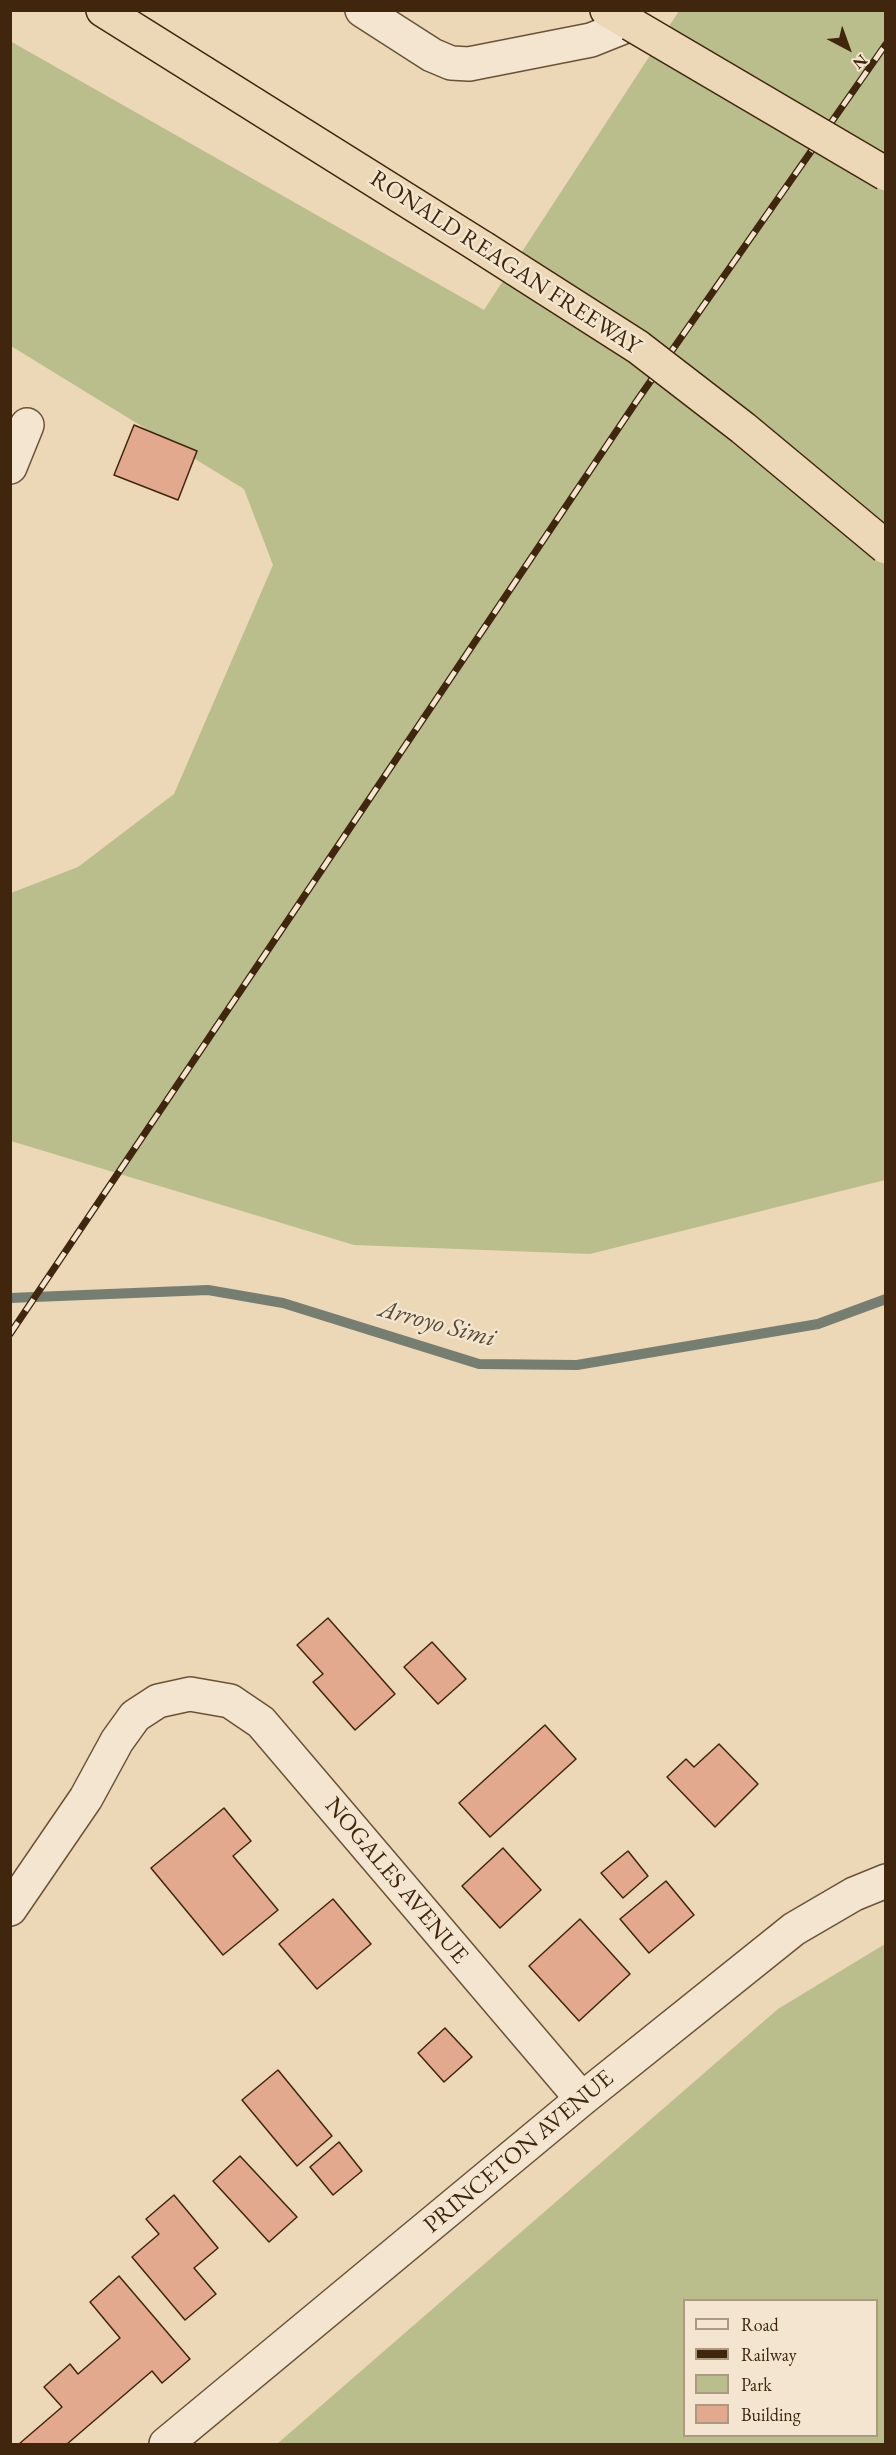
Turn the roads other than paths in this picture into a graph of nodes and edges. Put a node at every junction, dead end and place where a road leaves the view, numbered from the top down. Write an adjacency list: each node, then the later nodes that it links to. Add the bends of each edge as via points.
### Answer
1 (103, 10): 7 (highway, RONALD REAGAN FREEWAY, bridge, via 638,347 743,428)
2 (362, 10): 3 (street, via 432,55 451,63 470,64 591,40)
3 (616, 15): 4 (highway, bridge)
4 (885, 174)
5 (27, 425): 6 (street)
6 (10, 467)
7 (885, 547)
8 (885, 1881): 10 (street, PRINCETON AVENUE, via 794,1929)
9 (10, 1909): 10 (street, NOGALES AVENUE, via 86,1798 135,1716 158,1701 190,1694 230,1701 261,1722)
10 (582, 2099): 11 (street, PRINCETON AVENUE)
11 (166, 2445)

